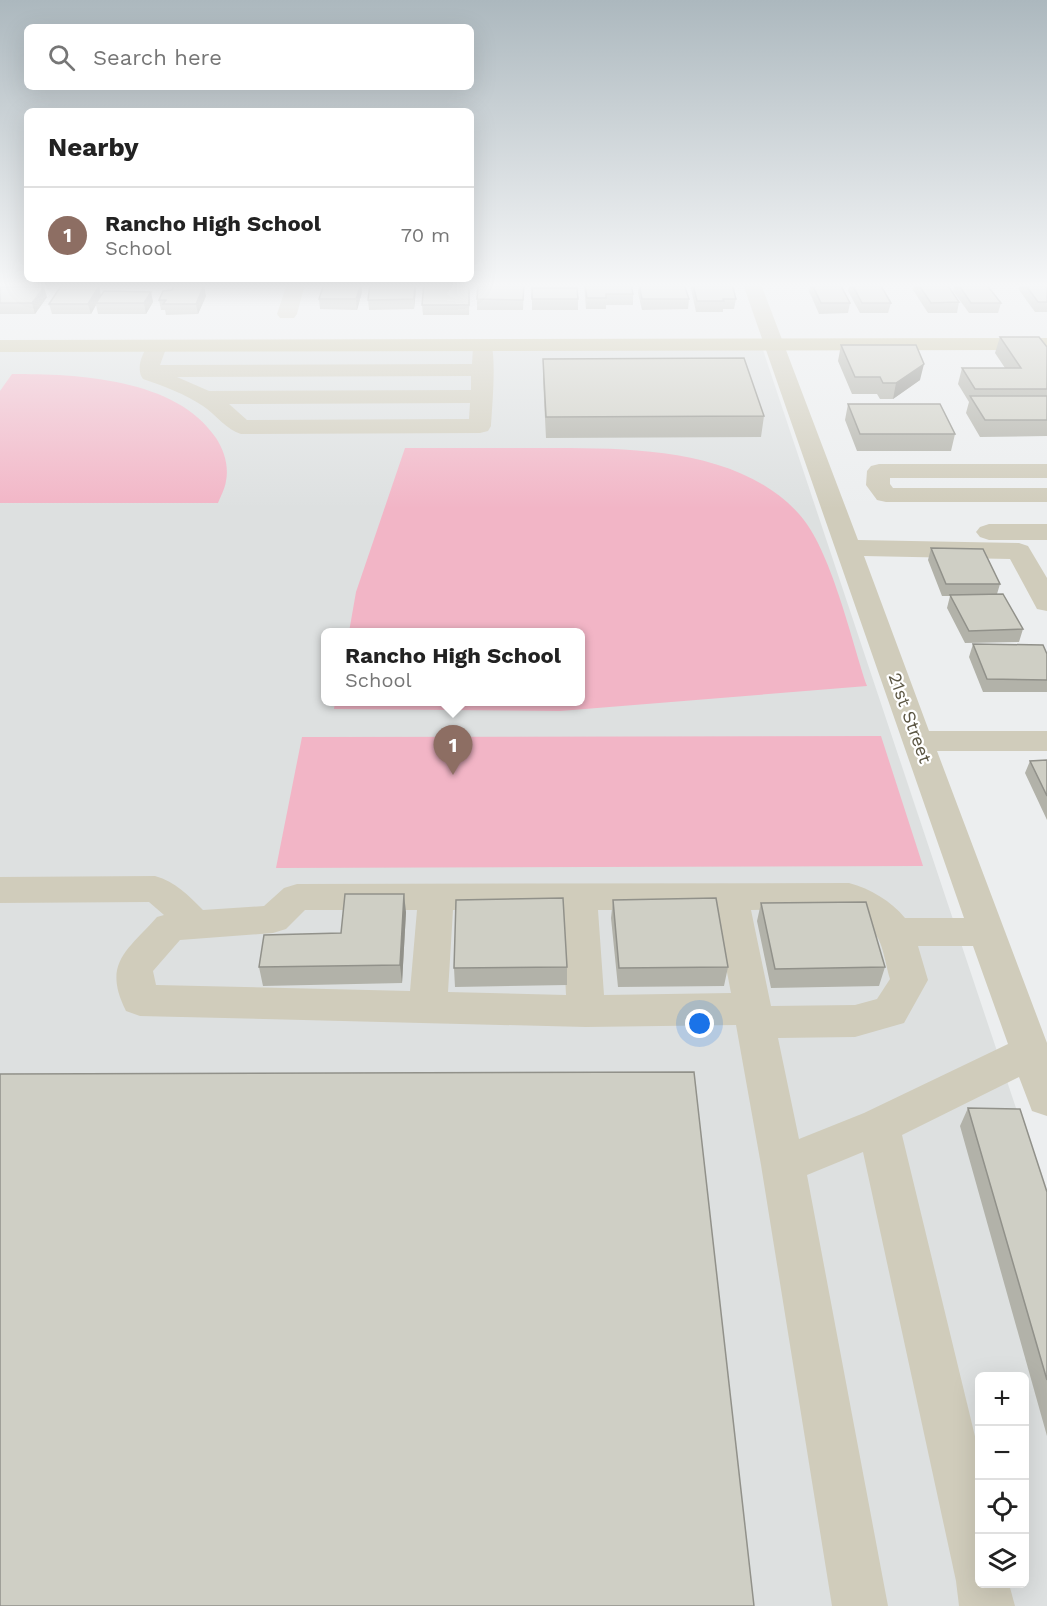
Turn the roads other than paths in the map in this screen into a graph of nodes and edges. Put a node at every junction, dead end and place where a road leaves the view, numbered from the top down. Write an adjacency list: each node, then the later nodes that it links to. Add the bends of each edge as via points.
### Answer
1 (153, 359): 5 (street)
2 (483, 359): 4 (street)
3 (784, 359): 9 (street, 21st Street)
4 (483, 370): 5 (street); 6 (street)
5 (150, 371): 7 (street, via 150,375 176,382)
6 (481, 396): 7 (street); 7 (street, via 480,426 241,428)
7 (203, 398)
8 (1047, 471): 9 (street, via 879,471 878,484)
9 (857, 495): 10 (street); 12 (street, 21st Street)
10 (1047, 495)
11 (1047, 532): 12 (street)
12 (845, 540): 13 (street, via 1019,551); 14 (street, 21st Street)
13 (1047, 603)
14 (918, 741): 15 (street); 22 (street, 21st Street)
15 (1047, 741)
16 (0, 890): 20 (street, via 155,889 171,899)
17 (436, 897): 18 (street); 20 (street, via 297,897 273,919); 23 (street)
18 (579, 897): 19 (street); 24 (street)
19 (731, 897): 21 (street, via 849,897 882,915); 25 (street)
20 (195, 925): 23 (street, via 170,927 134,968 140,1000)
21 (896, 932): 22 (street); 25 (street, via 909,980 890,1012 855,1021)
22 (987, 932): 26 (street, 21st Street)
23 (428, 1007): 24 (street)
24 (586, 1011): 25 (street)
25 (754, 1016): 29 (street)
26 (1030, 1052): 27 (street, 21st Street); 28 (street)
27 (1047, 1098)
28 (879, 1126): 29 (street); 30 (street)
29 (783, 1165): 32 (street)
30 (975, 1551)
31 (983, 1588): 33 (street)
32 (860, 1606)
33 (987, 1606)

